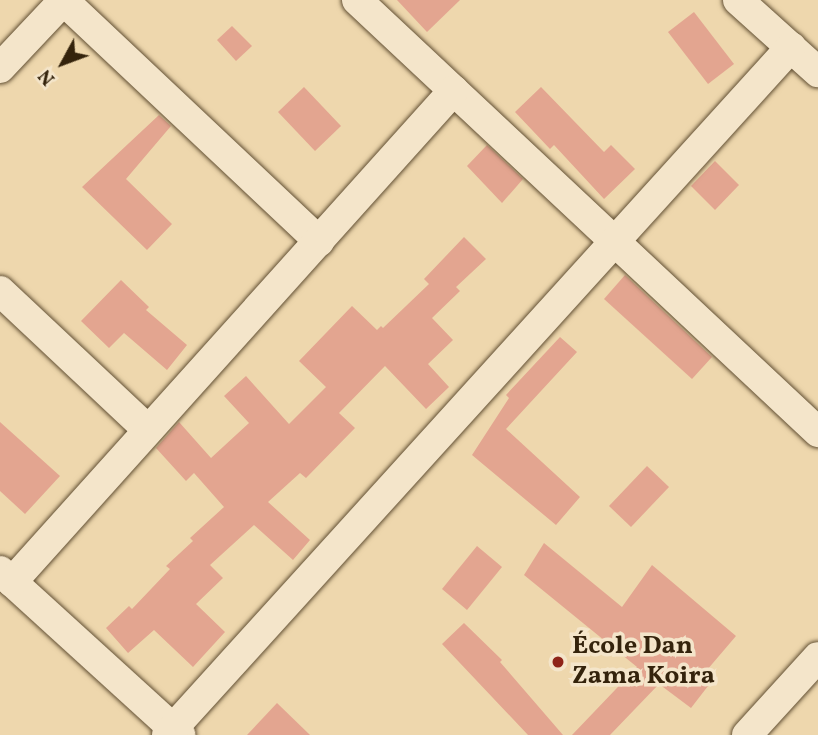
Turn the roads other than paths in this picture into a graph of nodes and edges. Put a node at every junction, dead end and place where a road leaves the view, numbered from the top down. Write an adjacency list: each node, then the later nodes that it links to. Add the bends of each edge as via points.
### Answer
1 (63, 0): 5 (street); 8 (street)
2 (357, 0): 7 (street)
3 (738, 0): 4 (street)
4 (791, 47): 6 (street); 9 (street)
5 (0, 68)
6 (818, 72)
7 (454, 90): 8 (street); 9 (street)
8 (319, 241): 11 (street)
9 (615, 241): 12 (street); 15 (street)
10 (0, 291): 11 (street)
11 (148, 430): 13 (street)
12 (818, 432)
13 (6, 576): 15 (street)
14 (818, 657): 16 (street)
15 (173, 733)
16 (747, 735)

